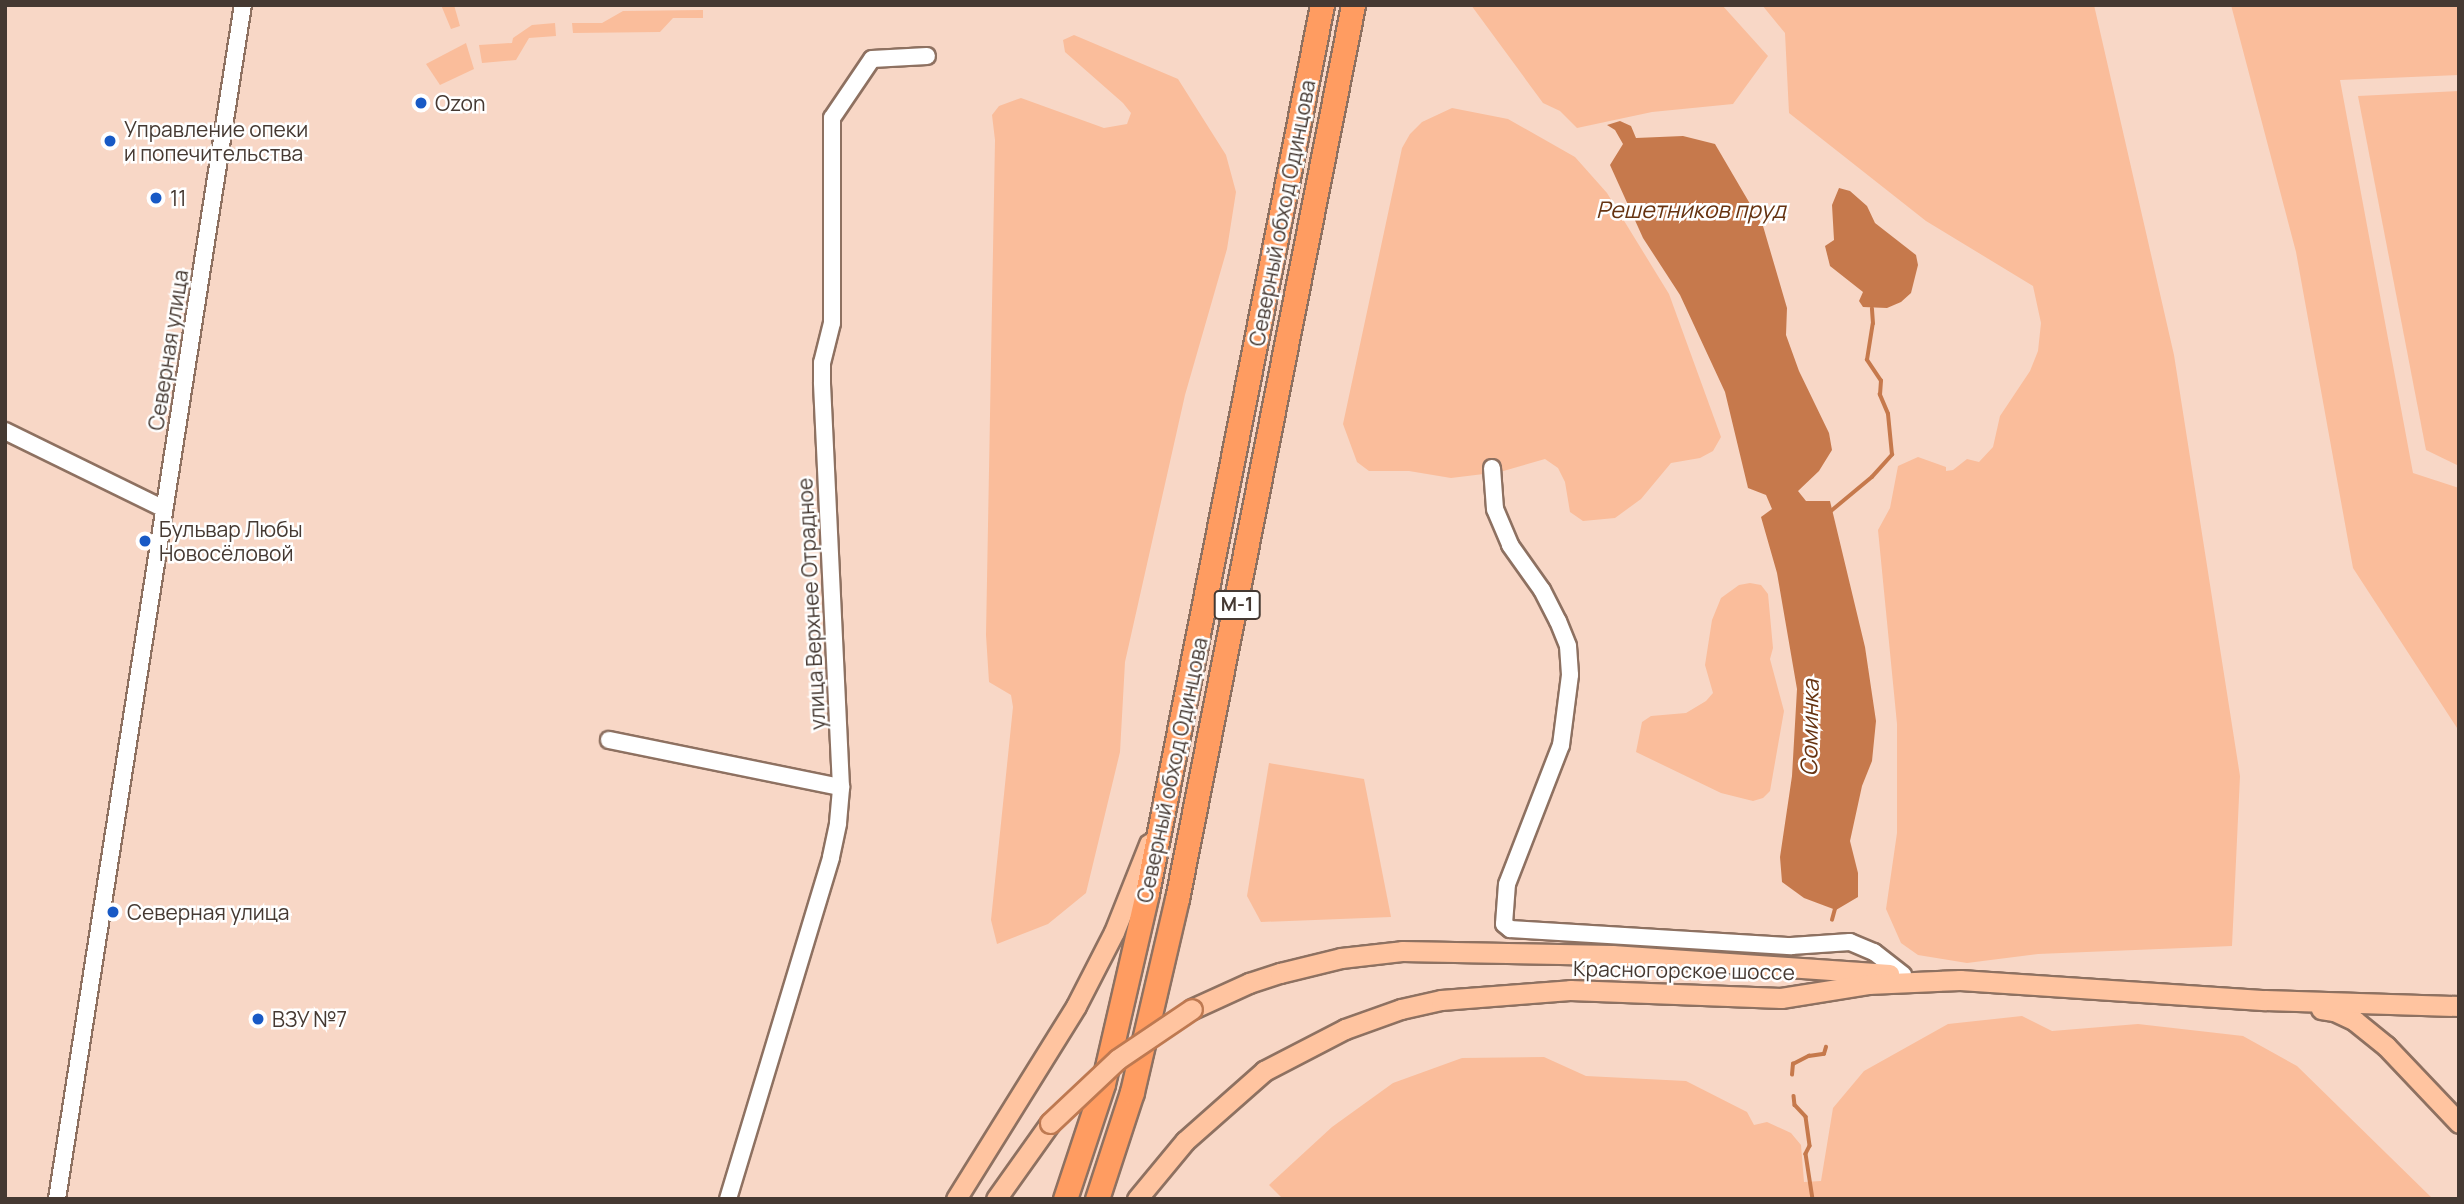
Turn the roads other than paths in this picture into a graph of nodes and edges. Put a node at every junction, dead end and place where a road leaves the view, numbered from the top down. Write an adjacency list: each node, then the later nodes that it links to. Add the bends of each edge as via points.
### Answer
1 (243, 5): 7 (street, Северная улица)
2 (1322, 5): 8 (highway, Северный обход Одинцова / М-1)
3 (1353, 5): 23 (highway, Северный обход Одинцова / М-1, via 1177,899 1145,1045)
4 (927, 56): 10 (street, улица Верхнее Отрадное, via 872,60 832,118 832,323 822,382)
5 (5, 431): 7 (street)
6 (1492, 468): 11 (street, via 1495,509 1510,545 1558,621 1568,646 1570,675 1561,745 1507,884 1504,923 1510,929 1791,946 1850,942 1874,952)
7 (164, 509): 18 (street, Северная улица)
8 (1181, 729): 20 (main road, via 1146,853 1102,957); 22 (highway, Северный обход Одинцова / М-1, via 1115,1037)
9 (609, 740): 10 (street)
10 (841, 787): 19 (street, улица Верхнее Отрадное, via 831,857)
11 (1903, 975): 12 (main road); 21 (main road, bridge, via 1612,955 1402,950 1280,973 1192,1009 1118,1059 1050,1124)
12 (1960, 980): 13 (main road, Красногорское шоссе); 24 (main road, Красногорское шоссе, via 1868,984 1771,998 1570,990 1417,1005 1345,1029 1279,1062 1235,1094 1185,1141)
13 (2265, 1000): 14 (main road, Красногорское шоссе); 16 (main road, Красногорское шоссе, via 2334,1011)
14 (2369, 1004): 15 (main road, Красногорское шоссе); 16 (main road, via 2360,1008)
15 (2459, 1006)
16 (2355, 1021): 17 (main road, Красногорское шоссе, via 2386,1046)
17 (2459, 1123)
18 (57, 1199)
19 (728, 1199)
20 (956, 1199)
21 (996, 1199)
22 (1065, 1199)
23 (1097, 1199)
24 (1137, 1199)

